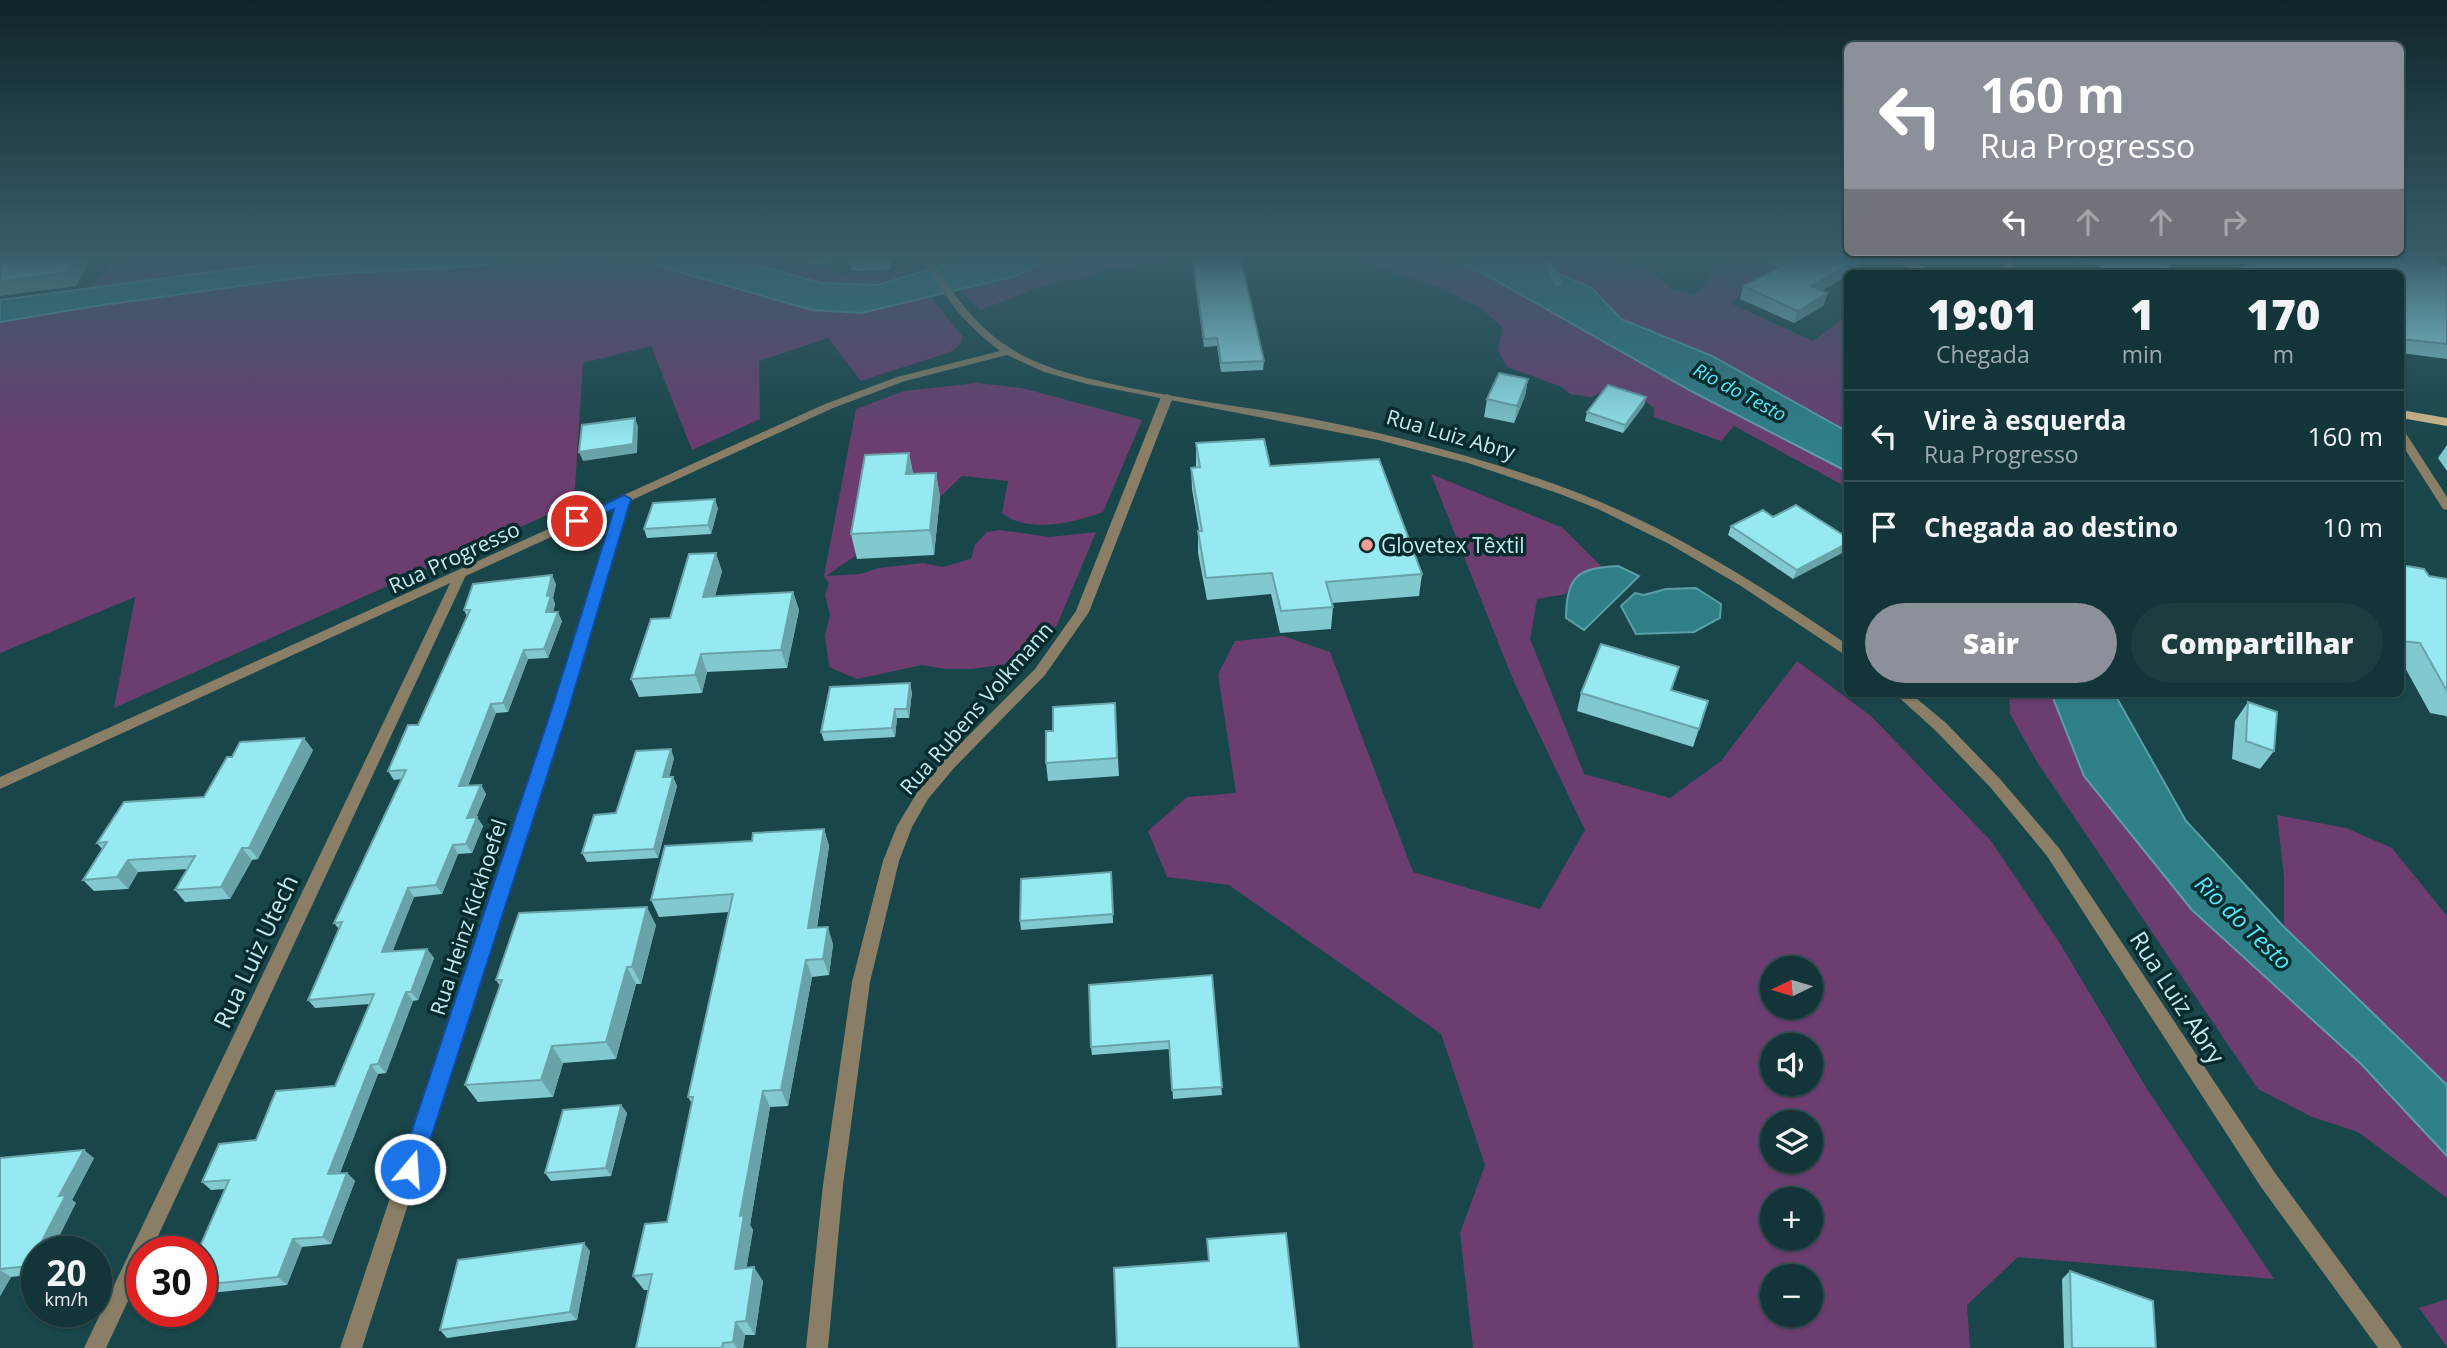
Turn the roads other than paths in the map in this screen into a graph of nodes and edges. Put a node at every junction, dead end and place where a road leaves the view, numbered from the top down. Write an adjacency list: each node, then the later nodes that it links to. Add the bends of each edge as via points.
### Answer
1 (972, 318): 2 (street, Rua Luiz Abry)
2 (1008, 352): 3 (street, Rua Luiz Abry, via 1073,377); 7 (street, Rua Progresso, via 862,391)
3 (1167, 397): 10 (street, Rua Luiz Abry, via 1363,433 1565,492 1705,559); 15 (street, Rua Rubens Volkmann, via 1082,612 1040,671 923,795 891,862 861,982 833,1185)
4 (2404, 415): 5 (main road)
5 (2447, 422)
6 (2404, 439): 8 (street)
7 (624, 499): 9 (street, Rua Progresso); 14 (street, Rua Heinz Kickhoefel)
8 (2447, 506)
9 (460, 575): 12 (street, Rua Progresso); 13 (street, Rua Luiz Utech)
10 (1844, 649)
11 (1906, 697): 16 (street, Rua Luiz Abry, via 1995,783 2053,852 2268,1180)
12 (0, 783)
13 (95, 1348)
14 (351, 1348)
15 (817, 1348)
16 (2391, 1348)

